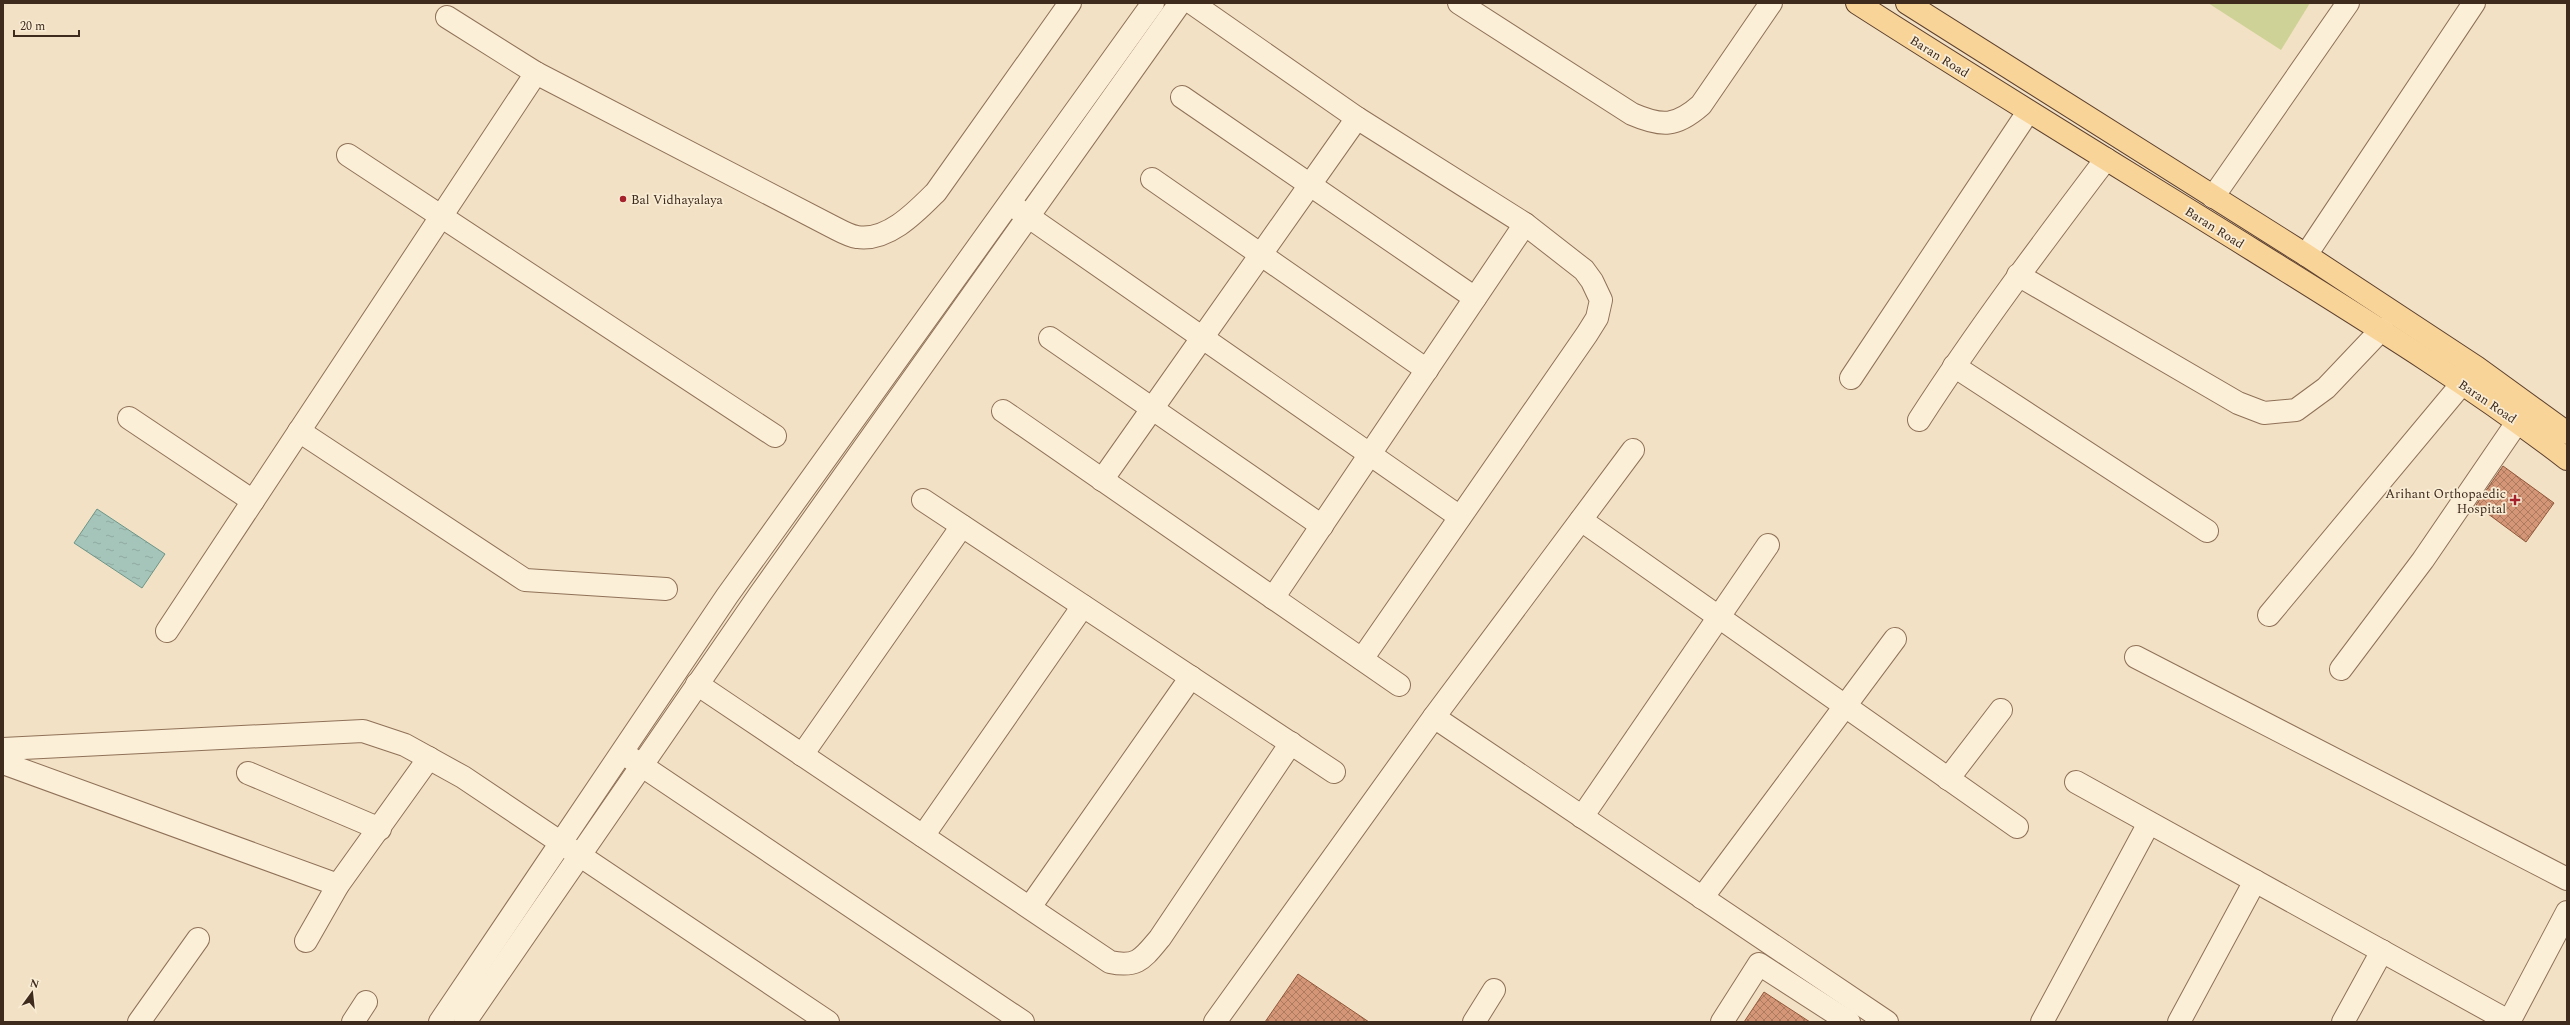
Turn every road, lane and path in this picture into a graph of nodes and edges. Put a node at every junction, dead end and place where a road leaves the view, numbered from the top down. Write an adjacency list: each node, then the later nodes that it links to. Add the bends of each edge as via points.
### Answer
1 (1070, 3): 12 (street, via 936,192 910,218 880,235 857,237 831,226)
2 (1153, 3): 21 (street)
3 (1180, 3): 23 (street)
4 (1192, 3): 15 (street)
5 (1459, 3): 6 (street, via 1632,114 1650,122 1670,124 1688,116 1701,105)
6 (1771, 3)
7 (1857, 3): 14 (main road, Baran Road)
8 (1907, 3): 20 (main road, Baran Road, via 2132,143)
9 (2348, 3): 20 (street)
10 (2474, 3): 26 (street)
11 (447, 17): 12 (street)
12 (536, 73): 22 (street)
13 (1182, 97): 19 (street)
14 (2028, 112): 17 (main road, Baran Road); 35 (street)
15 (1357, 118): 19 (street); 24 (street)
16 (348, 155): 22 (street)
17 (2106, 159): 27 (street); 29 (main road, Baran Road)
18 (1152, 179): 25 (street)
19 (1310, 185): 25 (street); 28 (street)
20 (2213, 197): 26 (main road, Baran Road)
21 (1008, 202): 23 (street); 75 (street, via 727,596)
22 (441, 216): 42 (street); 44 (street)
23 (1028, 216): 31 (street); 68 (street)
24 (1525, 224): 28 (street); 51 (street, via 1584,270 1601,300 1597,318 1587,334)
25 (1261, 254): 31 (street); 34 (street)
26 (2306, 255): 33 (main road, Baran Road)
27 (2018, 275): 29 (street, via 2238,403 2264,413 2296,410 2326,388); 32 (street)
28 (1476, 298): 34 (street)
29 (2382, 329): 36 (main road, Baran Road)
30 (1050, 338): 37 (street)
31 (1202, 338): 37 (street); 46 (street)
32 (1954, 366): 40 (street); 55 (street)
33 (2476, 367): 36 (street); 43 (main road, Baran Road)
34 (1427, 370): 46 (street)
35 (1851, 378)
36 (2462, 384): 41 (main road, Baran Road); 60 (street)
37 (1152, 409): 48 (street); 54 (street)
38 (1002, 411): 48 (street)
39 (129, 418): 50 (street)
40 (1919, 420)
41 (2518, 421): 47 (main road, Baran Road); 66 (street, via 2423,560)
42 (299, 431): 50 (street); 57 (street, via 525,580)
43 (2567, 433)
44 (775, 436)
45 (1633, 450): 52 (street)
46 (1370, 455): 51 (street); 54 (street)
47 (2567, 459)
48 (1102, 480): 58 (street)
49 (923, 500): 53 (street)
50 (253, 501): 62 (street)
51 (1460, 517): 65 (street)
52 (1581, 520): 61 (street); 72 (street)
53 (962, 526): 59 (street); 76 (street)
54 (1322, 526): 58 (street)
55 (2206, 531)
56 (1768, 545): 61 (street)
57 (666, 589)
58 (1273, 598): 65 (street)
59 (1083, 606): 67 (street); 88 (street)
60 (2269, 615)
61 (1719, 617): 70 (street); 84 (street)
62 (167, 631)
63 (1895, 639): 70 (street)
64 (2136, 657): 91 (street)
65 (1362, 659): 69 (street)
66 (2341, 669)
67 (1191, 677): 73 (street); 95 (street)
68 (698, 684): 76 (street); 79 (street)
69 (1399, 685)
70 (1843, 705): 82 (street); 94 (street)
71 (2001, 710): 82 (street)
72 (1434, 717): 84 (street); 108 (street)
73 (1291, 743): 80 (street); 95 (street, via 1160,938 1143,958 1126,966 1110,962)
74 (3, 748): 77 (street, via 363,731 406,745)
75 (622, 752): 79 (street); 89 (street)
76 (802, 755): 88 (street)
77 (429, 758): 87 (street); 89 (street)
78 (3, 763): 93 (street)
79 (641, 765): 90 (street); 107 (street)
80 (1334, 772)
81 (248, 773): 87 (street)
82 (1948, 778): 86 (street)
83 (2076, 782): 85 (street)
84 (1582, 817): 94 (street)
85 (2149, 823): 92 (street); 113 (street)
86 (2017, 827)
87 (380, 829): 93 (street)
88 (923, 836): 95 (street)
89 (561, 842): 90 (street); 104 (street)
90 (580, 854): 105 (street); 106 (street)
91 (2567, 879)
92 (2255, 882): 99 (street); 114 (street)
93 (338, 885): 98 (street)
94 (1702, 898): 112 (street)
95 (1030, 907)
96 (2567, 912): 116 (street)
97 (198, 939): 102 (street)
98 (306, 941)
99 (2382, 951): 115 (street); 116 (street)
100 (1494, 990): 109 (street)
101 (366, 1002): 103 (street)
102 (139, 1022)
103 (353, 1022)
104 (440, 1022)
105 (465, 1022)
106 (828, 1022)
107 (1023, 1022)
108 (1215, 1022)
109 (1474, 1022)
110 (1722, 1022): 111 (street, via 1759,964)
111 (1849, 1022)
112 (1887, 1022)
113 (2042, 1022)
114 (2179, 1022)
115 (2344, 1022)
116 (2510, 1022)

